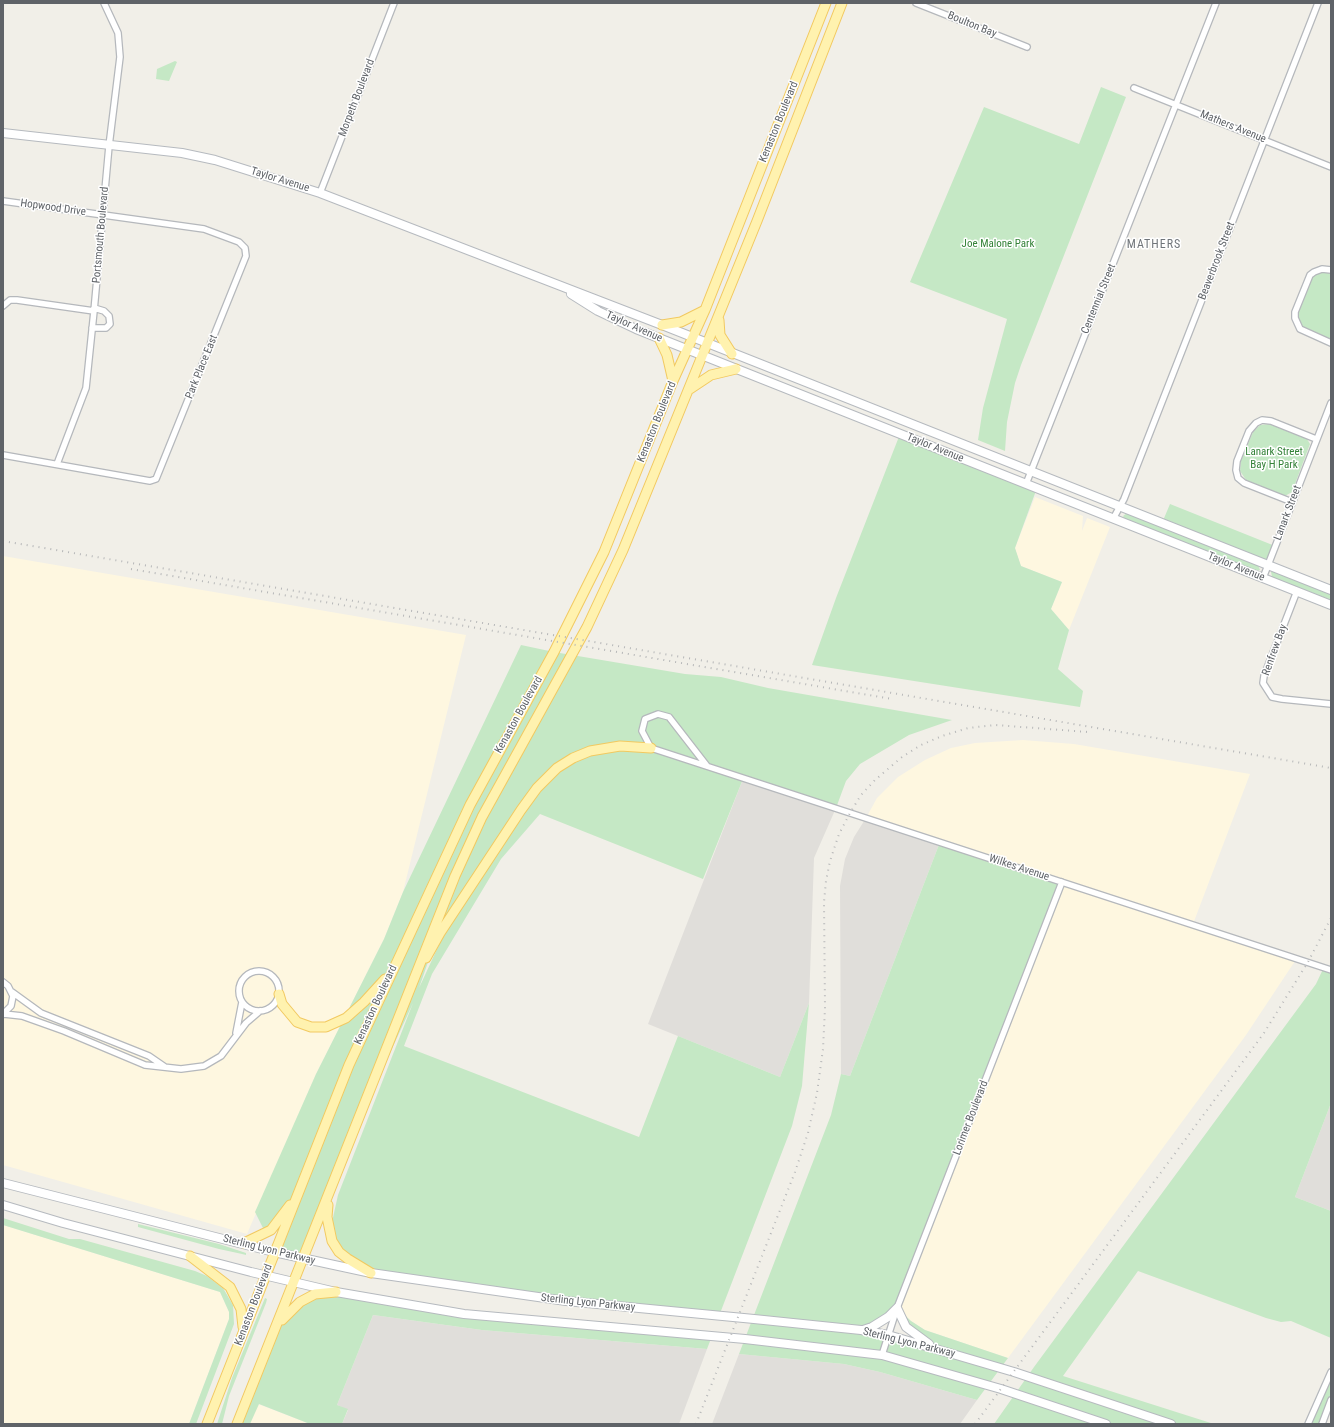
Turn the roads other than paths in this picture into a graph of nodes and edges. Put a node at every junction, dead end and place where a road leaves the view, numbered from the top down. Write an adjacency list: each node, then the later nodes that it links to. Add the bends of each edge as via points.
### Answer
1 (105, 3): 13 (street, Portsmouth Boulevard, via 118,33 119,47)
2 (394, 3): 15 (street, Morpeth Boulevard)
3 (826, 3): 22 (main road, Kenaston Boulevard)
4 (842, 3): 23 (main road, Kenaston Boulevard)
5 (916, 3): 8 (street, Boulton Bay)
6 (1216, 3): 10 (street, Centennial Street)
7 (1318, 3): 12 (street, Beaverbrook Street)
8 (1027, 47)
9 (1134, 88): 10 (street, Mathers Avenue)
10 (1176, 105): 12 (street, Mathers Avenue); 40 (street, Centennial Street)
11 (3, 133): 13 (main road, Taylor Avenue)
12 (1264, 140): 14 (street, Mathers Avenue); 43 (street, Beaverbrook Street)
13 (109, 146): 15 (main road, Taylor Avenue, via 182,153 214,160); 17 (street, Portsmouth Boulevard)
14 (1331, 167)
15 (320, 193): 19 (main road, Taylor Avenue)
16 (3, 201): 17 (street, Hopwood Drive)
17 (103, 215): 21 (street, Portsmouth Boulevard); 39 (street, Park Place East, via 204,229 239,242 245,248 246,256 156,479 150,481)
18 (1331, 270): 28 (street, via 1322,270 1310,275 1295,318 1300,329)
19 (544, 279): 24 (main road, Taylor Avenue); 26 (main road, Taylor Avenue, via 622,323)
20 (3, 306): 21 (street, via 10,300 17,300)
21 (94, 310): 25 (street, Portsmouth Boulevard); 25 (street, via 104,311 110,316 110,324 106,328)
22 (705, 310): 24 (main road, via 680,322); 27 (main road, Kenaston Boulevard)
23 (719, 317): 29 (main road, Kenaston Boulevard); 31 (main road, via 720,335)
24 (662, 325): 27 (main road, Taylor Avenue)
25 (92, 328): 39 (street, Portsmouth Boulevard, via 86,388)
26 (659, 338): 30 (main road, Taylor Avenue); 34 (main road, via 667,355)
27 (692, 338): 29 (main road, Taylor Avenue); 30 (main road, Kenaston Boulevard)
28 (1331, 343)
29 (707, 344): 31 (main road, Taylor Avenue); 32 (main road, Kenaston Boulevard)
30 (687, 350): 32 (main road, Taylor Avenue); 34 (main road, Kenaston Boulevard)
31 (732, 354): 40 (main road, Taylor Avenue)
32 (702, 356): 33 (main road, Taylor Avenue); 35 (main road, Kenaston Boulevard)
33 (736, 369): 35 (main road, via 711,375); 41 (main road, Taylor Avenue)
34 (673, 381): 55 (main road, Kenaston Boulevard, via 624,504 586,590 470,805)
35 (689, 390): 58 (main road, Kenaston Boulevard, via 603,593 572,656 482,817 454,876)
36 (1331, 403): 37 (street, Lanark Street)
37 (1316, 440): 42 (street, Lanark Street); 42 (street, via 1271,421 1262,420 1249,431 1237,461 1238,478 1244,483)
38 (3, 455): 39 (street, Park Place East)
39 (57, 464)
40 (1031, 471): 41 (street, Centennial Street); 43 (main road, Taylor Avenue)
41 (1026, 484): 44 (main road, Taylor Avenue)
42 (1292, 502): 45 (street, Lanark Street)
43 (1120, 507): 44 (street, Beaverbrook Street); 45 (main road, Taylor Avenue)
44 (1114, 519): 46 (main road, Taylor Avenue)
45 (1267, 565): 46 (street, Lanark Street); 47 (main road, Taylor Avenue)
46 (1263, 578): 48 (main road, Taylor Avenue)
47 (1331, 590)
48 (1297, 591): 49 (main road, Taylor Avenue); 50 (street, Renfrew Bay, via 1263,683 1272,696)
49 (1331, 605)
50 (1331, 704)
51 (650, 748): 52 (street, Wilkes Avenue); 52 (street, via 643,735 645,719 653,714 663,714 673,722); 58 (main road, via 620,746 590,751 572,758 557,768 537,788 440,933)
52 (707, 766): 53 (street, Wilkes Avenue)
53 (1062, 882): 54 (street, Wilkes Avenue); 77 (street, Lorimer Boulevard)
54 (1331, 970)
55 (391, 972): 59 (main road, via 346,1018 326,1027 311,1027 297,1022 282,1004); 66 (main road, Kenaston Boulevard, via 349,1065)
56 (3, 982): 57 (street)
57 (12, 992): 62 (street, via 11,1006); 64 (street, via 41,1013 149,1056)
58 (407, 992): 67 (main road, Kenaston Boulevard)
59 (279, 994): 60 (street, via 277,982 273,977 255,971 243,978 240,984); 61 (street, via 272,1006)
60 (242, 1002): 61 (street); 63 (street)
61 (260, 1011): 63 (street)
62 (4, 1014): 64 (street, via 22,1016 64,1031 145,1065)
63 (236, 1036): 64 (street, via 221,1056 204,1066)
64 (167, 1068)
65 (3, 1183): 69 (main road, Sterling Lyon Parkway)
66 (298, 1194): 69 (main road, via 272,1230); 70 (main road, Kenaston Boulevard)
67 (329, 1195): 72 (main road, Kenaston Boulevard); 73 (main road, via 327,1217 332,1241 339,1252)
68 (3, 1205): 71 (main road, Sterling Lyon Parkway)
69 (244, 1244): 70 (main road, Sterling Lyon Parkway)
70 (274, 1252): 72 (main road, Sterling Lyon Parkway); 74 (main road, Kenaston Boulevard)
71 (190, 1256): 74 (main road, Sterling Lyon Parkway); 80 (main road, via 230,1286 241,1309)
72 (303, 1260): 73 (main road, Sterling Lyon Parkway); 75 (main road, Kenaston Boulevard)
73 (371, 1273): 79 (main road, Sterling Lyon Parkway, via 566,1301)
74 (266, 1275): 75 (main road, Sterling Lyon Parkway); 80 (main road, Kenaston Boulevard)
75 (295, 1282): 76 (main road, Sterling Lyon Parkway); 78 (main road, Kenaston Boulevard)
76 (336, 1292): 78 (main road, via 315,1294 300,1302); 83 (main road, Sterling Lyon Parkway, via 464,1314 745,1339)
77 (897, 1308): 79 (main road, via 872,1328); 81 (street, Lorimer Boulevard); 82 (main road, via 906,1327)
78 (276, 1327): 87 (main road, Kenaston Boulevard)
79 (861, 1330): 81 (main road, Sterling Lyon Parkway)
80 (243, 1332): 86 (main road, Kenaston Boulevard)
81 (888, 1335): 82 (main road, Sterling Lyon Parkway); 83 (street, Lorimer Boulevard)
82 (936, 1349): 89 (main road, Sterling Lyon Parkway)
83 (882, 1355): 88 (main road, Sterling Lyon Parkway, via 1001,1389)
84 (1331, 1372): 90 (street)
85 (1331, 1400): 91 (street)
86 (207, 1424)
87 (237, 1424)
88 (1106, 1424)
89 (1170, 1424)
90 (1308, 1424)
91 (1322, 1424)

